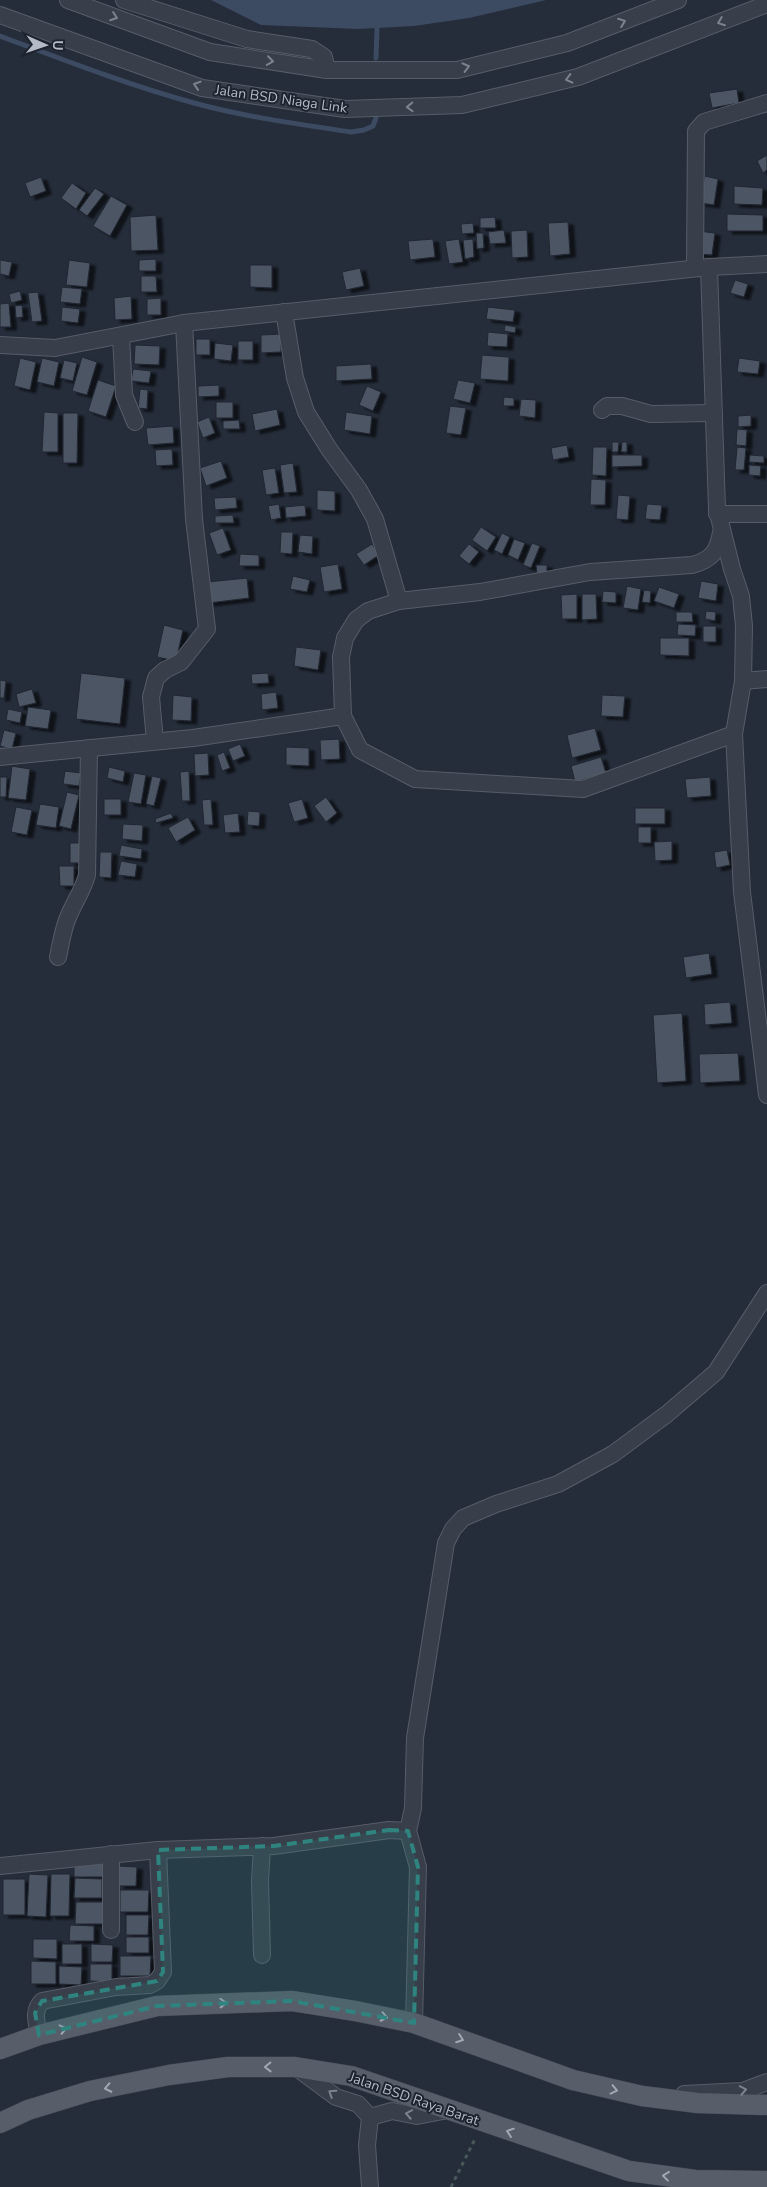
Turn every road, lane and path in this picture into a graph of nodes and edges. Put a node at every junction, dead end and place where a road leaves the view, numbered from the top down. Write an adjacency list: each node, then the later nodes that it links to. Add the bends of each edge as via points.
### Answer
1 (68, 0): 6 (street, one-way to 6, via 210,52)
2 (124, 0): 6 (street, via 247,39 312,49 324,57)
3 (678, 0): 6 (street, one-way to 3, via 458,70 567,42)
4 (767, 4): 5 (street, Jalan BSD Niaga Link, one-way to 5, via 578,77 462,105 345,109 202,88)
5 (0, 15)
6 (327, 70)
7 (767, 103): 9 (street, via 704,122 696,130)
8 (767, 264): 9 (street)
9 (702, 268): 10 (street); 15 (street)
10 (284, 312): 11 (street); 20 (street, via 295,378 306,412 375,519)
11 (184, 323): 12 (street); 25 (street, via 194,519 207,629 181,662 156,678 151,697)
12 (121, 336): 13 (street, via 55,348); 16 (street, via 124,395)
13 (0, 346)
14 (602, 410): 15 (street, via 608,406 622,406 651,414)
15 (714, 413): 17 (street)
16 (135, 422)
17 (717, 514): 18 (street); 19 (street)
18 (767, 514)
19 (722, 531): 20 (street, via 716,552 704,562 692,565 590,572 480,592); 22 (street, via 741,596)
20 (399, 601): 23 (street, via 368,610 356,620 345,638 341,657)
21 (767, 679): 22 (street)
22 (743, 681): 24 (street)
23 (343, 716): 24 (street, via 360,750 416,779 583,788); 25 (street)
24 (734, 734): 29 (street, via 742,892)
25 (155, 741): 26 (street)
26 (89, 748): 27 (street); 28 (street, via 87,875 66,923)
27 (0, 757)
28 (58, 957)
29 (767, 1095)
30 (767, 1293): 31 (street, via 716,1372 644,1431 613,1454 558,1484 463,1518 453,1529 446,1542 419,1707 413,1808)
31 (408, 1831): 32 (street, via 389,1830); 38 (street, via 418,1867)
32 (262, 1846): 33 (street); 37 (street)
33 (158, 1850): 34 (street); 39 (street, via 163,1972 157,1982 42,2001 35,2013)
34 (111, 1854): 35 (street); 36 (street)
35 (0, 1866)
36 (111, 1930)
37 (262, 1954)
38 (414, 2023): 39 (main road, one-way to 38, via 158,2006 223,2002 292,2001); 43 (main road, one-way to 43, via 573,2080)
39 (39, 2035): 40 (main road)
40 (0, 2049)
41 (295, 2067): 45 (main road, Jalan BSD Raya Barat, via 350,2076); 46 (street, one-way to 41, via 358,2104 336,2097); 47 (main road, Jalan BSD Raya Barat, one-way to 47, via 228,2068 169,2074 90,2091 28,2110)
42 (767, 2082): 43 (street, one-way to 42, via 743,2092)
43 (642, 2096): 44 (main road, via 698,2103)
44 (767, 2105)
45 (448, 2110): 46 (street, one-way to 46, via 417,2116 392,2111); 48 (main road, Jalan BSD Raya Barat)
46 (370, 2117): 50 (street)
47 (0, 2123)
48 (483, 2123): 49 (main road, Jalan BSD Raya Barat, one-way to 48, via 696,2180 629,2171); 51 (path)
49 (767, 2181)
50 (370, 2187)
51 (451, 2187)

